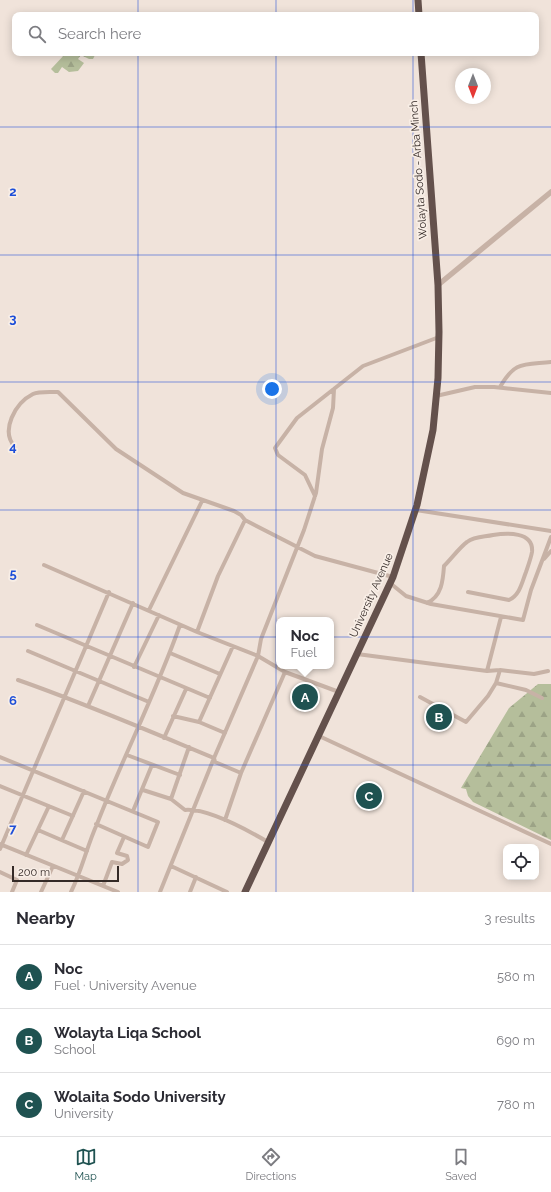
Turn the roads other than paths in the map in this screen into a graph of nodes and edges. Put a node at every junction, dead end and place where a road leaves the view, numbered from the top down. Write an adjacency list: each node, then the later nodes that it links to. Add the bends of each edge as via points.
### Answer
1 (418, 0): 2 (highway)
2 (419, 12)
3 (421, 56): 5 (highway, Wolayta Sodo - Arba Minch)
4 (551, 192): 5 (street)
5 (438, 285): 6 (highway, University Avenue)
6 (439, 337): 9 (street, via 363,366); 11 (highway, University Avenue)
7 (551, 362): 8 (street, via 516,367 507,374)
8 (500, 387): 10 (street); 11 (street, via 475,387)
9 (334, 389): 13 (street, via 333,408 322,449); 13 (street, via 297,418 276,448 278,455 305,476)
10 (551, 393)
11 (436, 396): 15 (highway, University Avenue, via 433,430)
12 (15, 447): 14 (street, via 9,442 7,435 10,420 17,406 34,393 58,392 116,449 183,493)
13 (315, 496): 19 (street)
14 (202, 501): 16 (street, via 234,511 242,515); 28 (street)
15 (416, 510): 17 (street); 23 (highway, University Avenue)
16 (244, 520): 19 (street); 33 (street)
17 (551, 532)
18 (551, 537): 21 (street)
19 (298, 547): 23 (street, via 315,556); 40 (street, via 261,639)
20 (551, 553): 21 (street)
21 (541, 563): 30 (street, via 523,620)
22 (44, 565): 24 (street)
23 (391, 580): 26 (street, via 406,596); 38 (highway, University Avenue)
24 (108, 592): 27 (street); 34 (street)
25 (468, 592): 26 (street, via 509,600 514,598 529,562 532,550 530,542 522,535 503,533 477,536 466,542 444,566 443,585)
26 (428, 603): 30 (street)
27 (133, 604): 28 (street); 39 (street)
28 (149, 610): 29 (street)
29 (159, 615): 32 (street); 41 (street)
30 (501, 617): 46 (street)
31 (38, 625): 34 (street)
32 (180, 625): 33 (street); 37 (street)
33 (196, 632): 35 (street)
34 (86, 646): 39 (street); 45 (street)
35 (233, 646): 40 (street); 49 (street)
36 (28, 651): 45 (street)
37 (170, 653): 49 (street); 50 (street)
38 (357, 654): 46 (street); 55 (highway, University Avenue)
39 (110, 656): 41 (street); 52 (street)
40 (258, 656): 42 (street); 65 (street)
41 (134, 667): 50 (street)
42 (276, 667)
43 (280, 669): 48 (street)
44 (500, 670): 46 (street); 47 (street, via 534,674); 53 (street)
45 (74, 671): 52 (street); 56 (street)
46 (487, 671)
47 (548, 671)
48 (285, 672): 55 (street); 74 (street)
49 (220, 674): 58 (street)
50 (158, 677): 54 (street); 60 (street)
51 (18, 680): 56 (street)
52 (99, 682): 60 (street); 61 (street)
53 (496, 683): 57 (street, via 466,722); 59 (street, via 526,690)
54 (186, 689): 58 (street); 62 (street)
55 (339, 692): 66 (highway, University Avenue)
56 (64, 696): 61 (street); 73 (street)
57 (420, 697)
58 (210, 698): 63 (street)
59 (542, 698)
60 (149, 702): 64 (street)
61 (88, 706): 64 (street)
62 (173, 716): 63 (street); 67 (street)
63 (198, 722): 65 (street)
64 (140, 726): 67 (street); 69 (street)
65 (225, 733): 71 (street)
66 (319, 736): 91 (highway, University Avenue); 92 (street)
67 (164, 738): 68 (street)
68 (189, 747): 71 (street); 75 (street)
69 (127, 756): 72 (street); 81 (street)
70 (0, 757): 73 (street)
71 (214, 758): 74 (street, via 215,762); 83 (street)
72 (152, 765): 75 (street); 77 (street)
73 (34, 771): 78 (street); 79 (street)
74 (241, 773): 86 (street)
75 (180, 775): 80 (street)
76 (0, 786): 79 (street)
77 (143, 790): 80 (street); 84 (street)
78 (84, 791): 81 (street); 85 (street)
79 (22, 794): 82 (street); 93 (street)
80 (171, 799): 83 (street, via 185,810)
81 (106, 802): 84 (street); 87 (street)
82 (49, 806): 85 (street); 88 (street)
83 (192, 809): 86 (street); 97 (street)
84 (133, 811): 89 (street, via 158,822 148,847)
85 (73, 816): 90 (street)
86 (225, 820): 91 (street)
87 (96, 824): 89 (street); 94 (street)
88 (38, 830): 90 (street); 95 (street)
89 (124, 837): 101 (street, via 116,853 127,856 128,860 122,864 112,862)
90 (62, 840): 94 (street)
91 (268, 842): 109 (highway, University Avenue)
92 (551, 844)
93 (1, 846): 95 (street)
94 (87, 851): 99 (street)
95 (26, 855): 96 (street)
96 (52, 866): 99 (street); 103 (street)
97 (171, 866): 100 (street); 106 (street)
98 (0, 872): 102 (street, via 17,880)
99 (79, 876): 101 (street); 104 (street)
100 (196, 877): 107 (street); 108 (street)
101 (103, 886): 105 (street)
102 (12, 892)
103 (41, 892)
104 (71, 892)
105 (118, 892)
106 (160, 892)
107 (190, 892)
108 (227, 892)
109 (245, 892)

